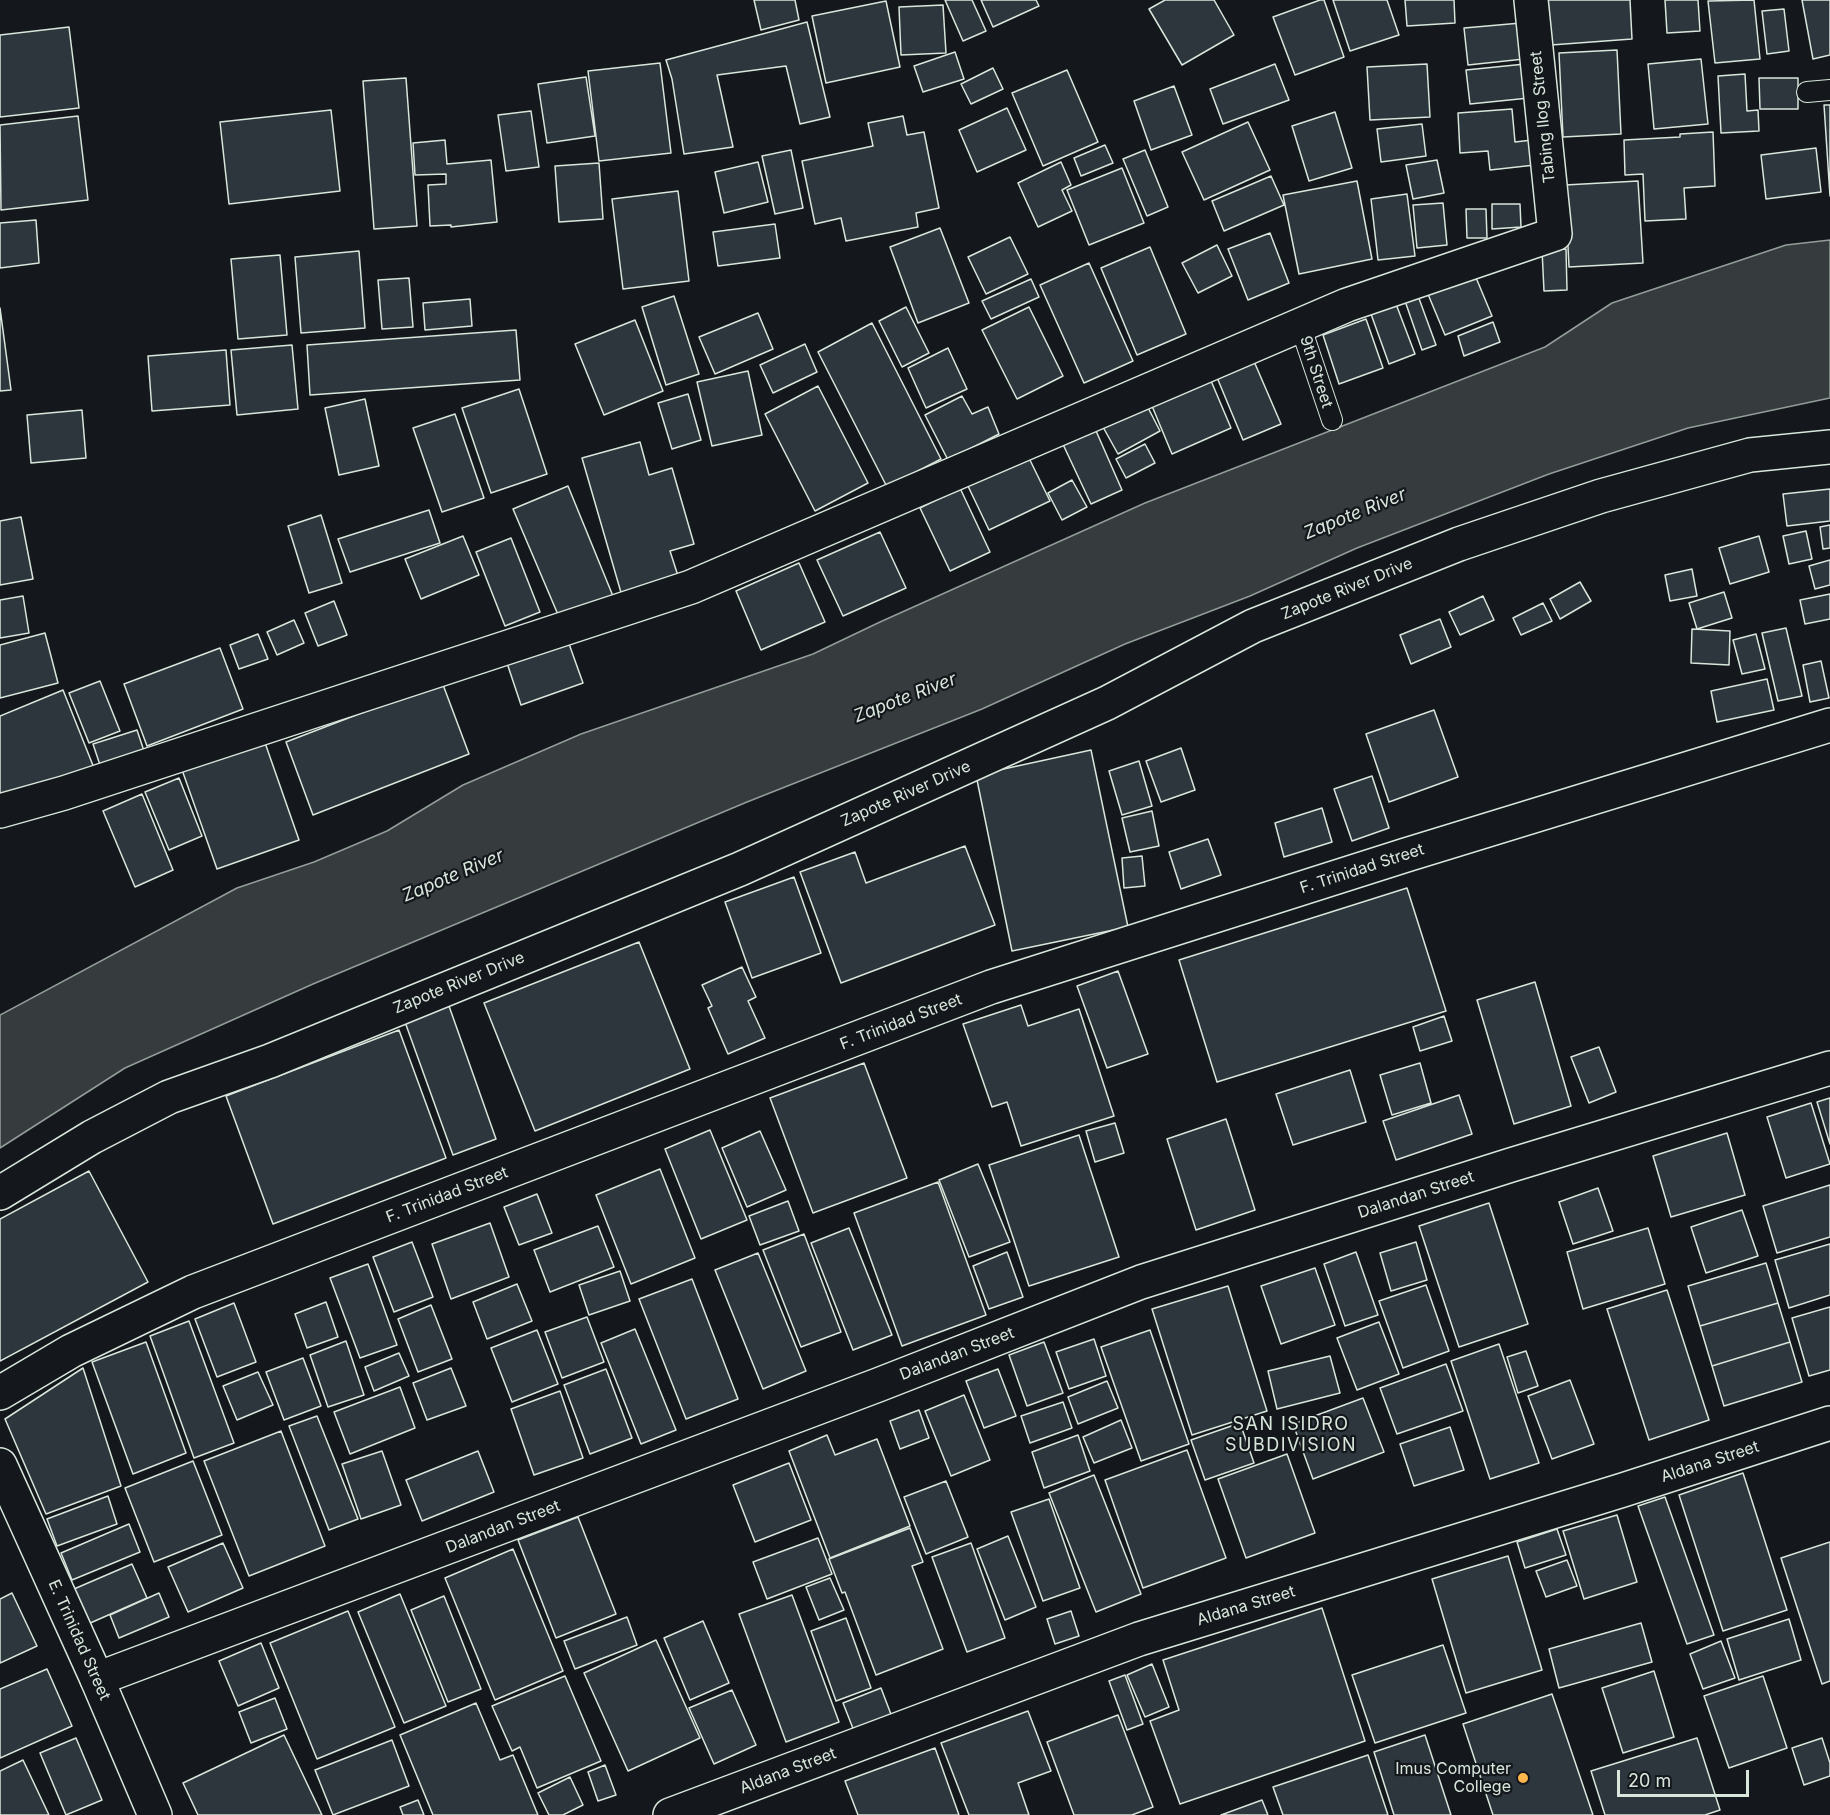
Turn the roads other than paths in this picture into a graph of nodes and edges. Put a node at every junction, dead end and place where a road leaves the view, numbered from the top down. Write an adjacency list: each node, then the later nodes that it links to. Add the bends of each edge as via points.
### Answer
1 (1531, 0): 4 (street, Tabing Ilog Street, via 1555,234)
2 (1830, 90): 3 (lane)
3 (1807, 92)
4 (1300, 325): 5 (lane, 9th Street); 8 (street, via 691,587 64,794)
5 (1332, 420)
6 (1830, 447): 10 (street, Zapote River Drive, via 1750,455 1601,496 1459,544 1253,626 1107,703 740,868 270,1061 169,1097 92,1137)
7 (1830, 725): 11 (street, F. Trinidad Street, via 991,987 194,1292 71,1351)
8 (0, 811)
9 (1830, 1068): 14 (street, Dalandan Street, via 1141,1282)
10 (0, 1193)
11 (0, 1393)
12 (1830, 1423): 16 (street, Aldana Street, via 1139,1639)
13 (0, 1465): 14 (street, E. Trinidad Street)
14 (97, 1679): 15 (street, E. Trinidad Street)
15 (155, 1815)
16 (670, 1815)

